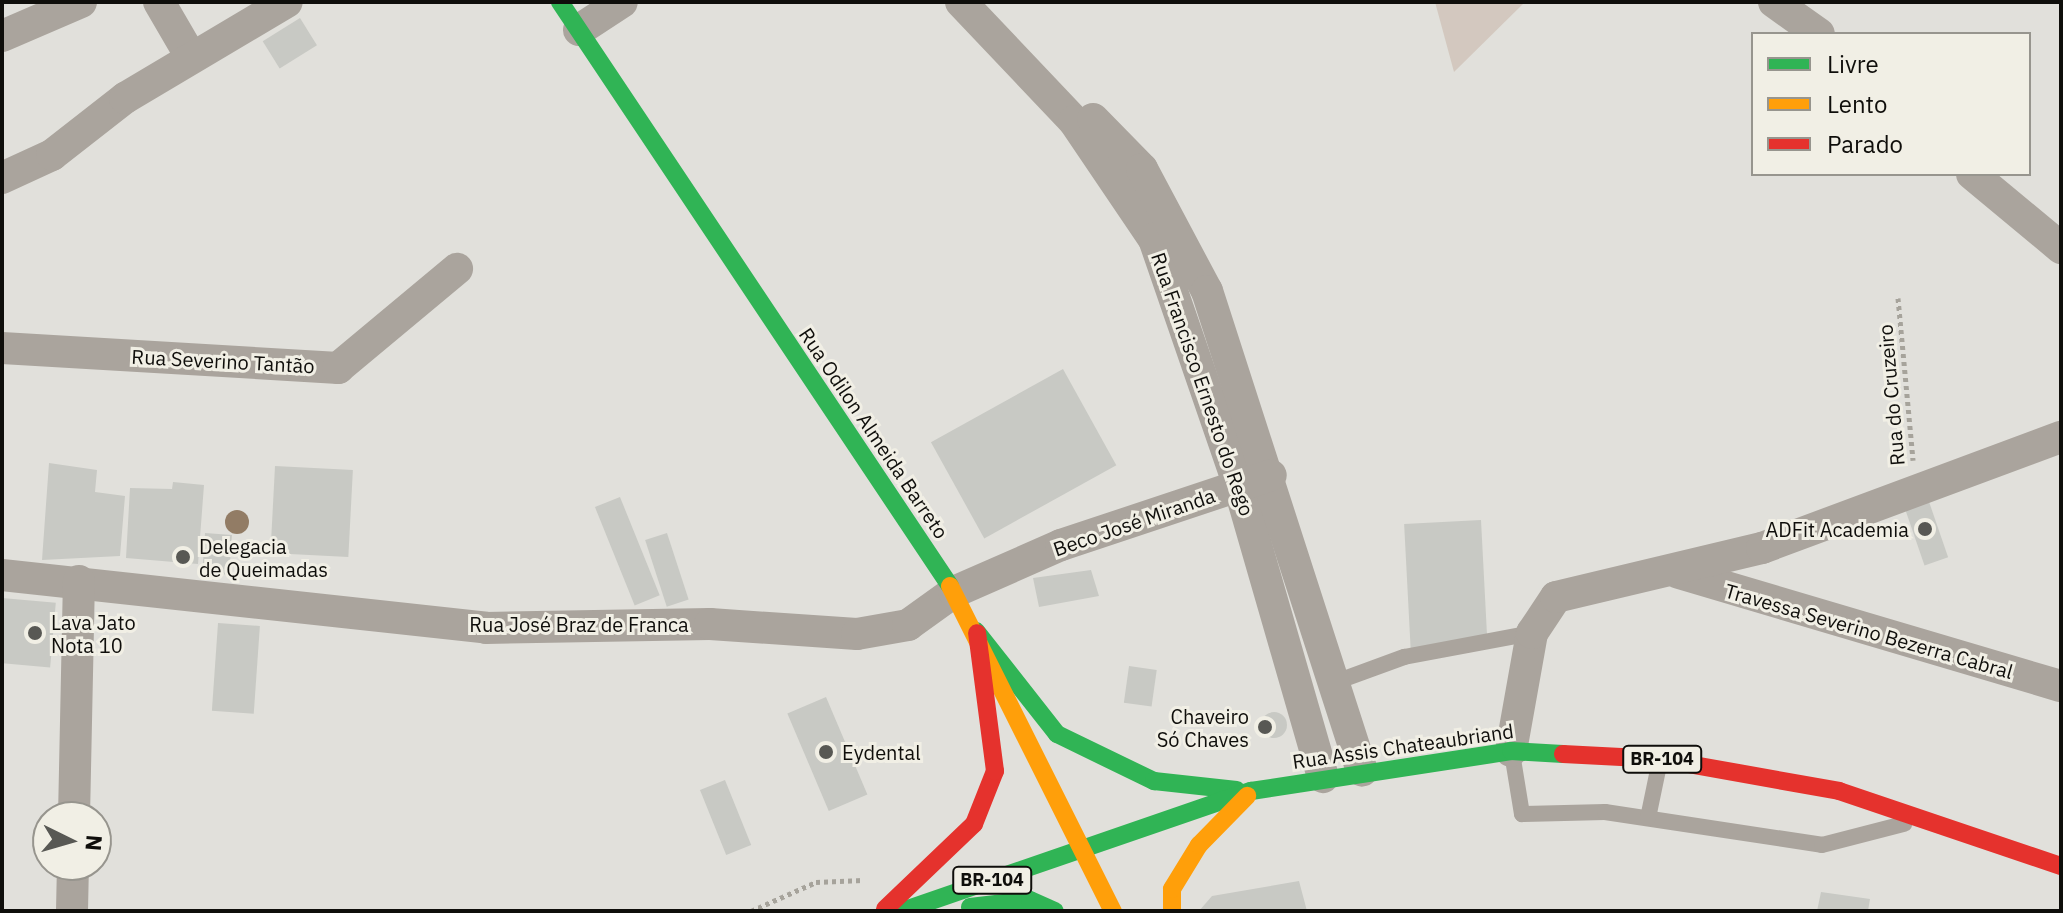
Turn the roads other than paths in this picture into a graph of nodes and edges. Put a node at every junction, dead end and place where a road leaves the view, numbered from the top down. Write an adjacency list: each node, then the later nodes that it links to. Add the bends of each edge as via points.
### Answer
1 (81, 2): 11 (street)
2 (159, 2): 12 (street)
3 (287, 2): 12 (street)
4 (560, 2): 9 (main road, Rua Odilon Almeida Barreto)
5 (622, 2): 9 (street)
6 (961, 2): 20 (street, Rua Francisco Ernesto do Rego, via 1074,121 1154,239)
7 (990, 2): 19 (street, Rua Francisco Ernesto do Rego, via 1142,169 1178,224)
8 (1774, 4): 10 (street)
9 (579, 30): 24 (main road, Rua Odilon Almeida Barreto)
10 (1816, 32)
11 (2, 36)
12 (191, 57): 14 (street, via 52,155)
13 (1974, 176): 15 (street)
14 (2, 178)
15 (2061, 248)
16 (457, 269): 17 (street, Rua Severino Tantão, via 338,368)
17 (2, 348)
18 (2061, 437): 21 (street)
19 (1271, 475): 20 (street, Beco José Miranda); 27 (street, Rua Francisco Ernesto do Rego)
20 (1239, 486): 24 (street, Beco José Miranda, via 1102,529); 32 (street, Rua Francisco Ernesto do Rego)
21 (1679, 573): 26 (street, via 1556,597); 28 (street, Travessa Severino Bezerra Cabral)
22 (2, 575): 23 (street, Rua José Braz de Franca)
23 (79, 581): 24 (street, Rua José Braz de Franca, via 486,628 710,624 857,634 908,625); 34 (street)
24 (954, 592): 25 (main road, Rua Odilon Almeida Barreto)
25 (976, 631): 33 (main road, via 1057,734 1154,781); 37 (main road, Rua Odilon Almeida Barreto); 41 (main road, via 995,771 974,824)
26 (1532, 633): 27 (lane, via 1404,657); 29 (street)
27 (1333, 683): 31 (street, Rua Francisco Ernesto do Rego)
28 (2061, 686)
29 (1511, 751): 30 (main road, Rua Assis Chateaubriand / BR-104); 31 (main road, Rua Assis Chateaubriand / BR-104); 35 (lane, via 1522,814)
30 (1660, 759): 35 (lane); 36 (main road, Rua Assis Chateaubriand / BR-104, via 1839,791)
31 (1362, 771): 32 (main road, Rua Assis Chateaubriand / BR-104)
32 (1323, 777): 33 (main road, Rua Assis Chateaubriand / BR-104)
33 (1251, 791): 37 (main road, Rua Assis Chateaubriand / BR-104); 46 (main road, via 1199,845 1172,889)
34 (74, 801)
35 (1648, 818): 36 (lane, via 1822,845)
36 (1925, 819): 38 (main road, Rua Assis Chateaubriand / BR-104)
37 (1082, 848): 42 (main road, BR-104); 45 (main road, Rua Odilon Almeida Barreto)
38 (2061, 866)
39 (73, 881): 40 (street)
40 (72, 911)
41 (883, 911)
42 (902, 911)
43 (944, 911): 44 (main road, via 1030,900)
44 (1055, 911)
45 (1113, 911)
46 (1172, 911)

